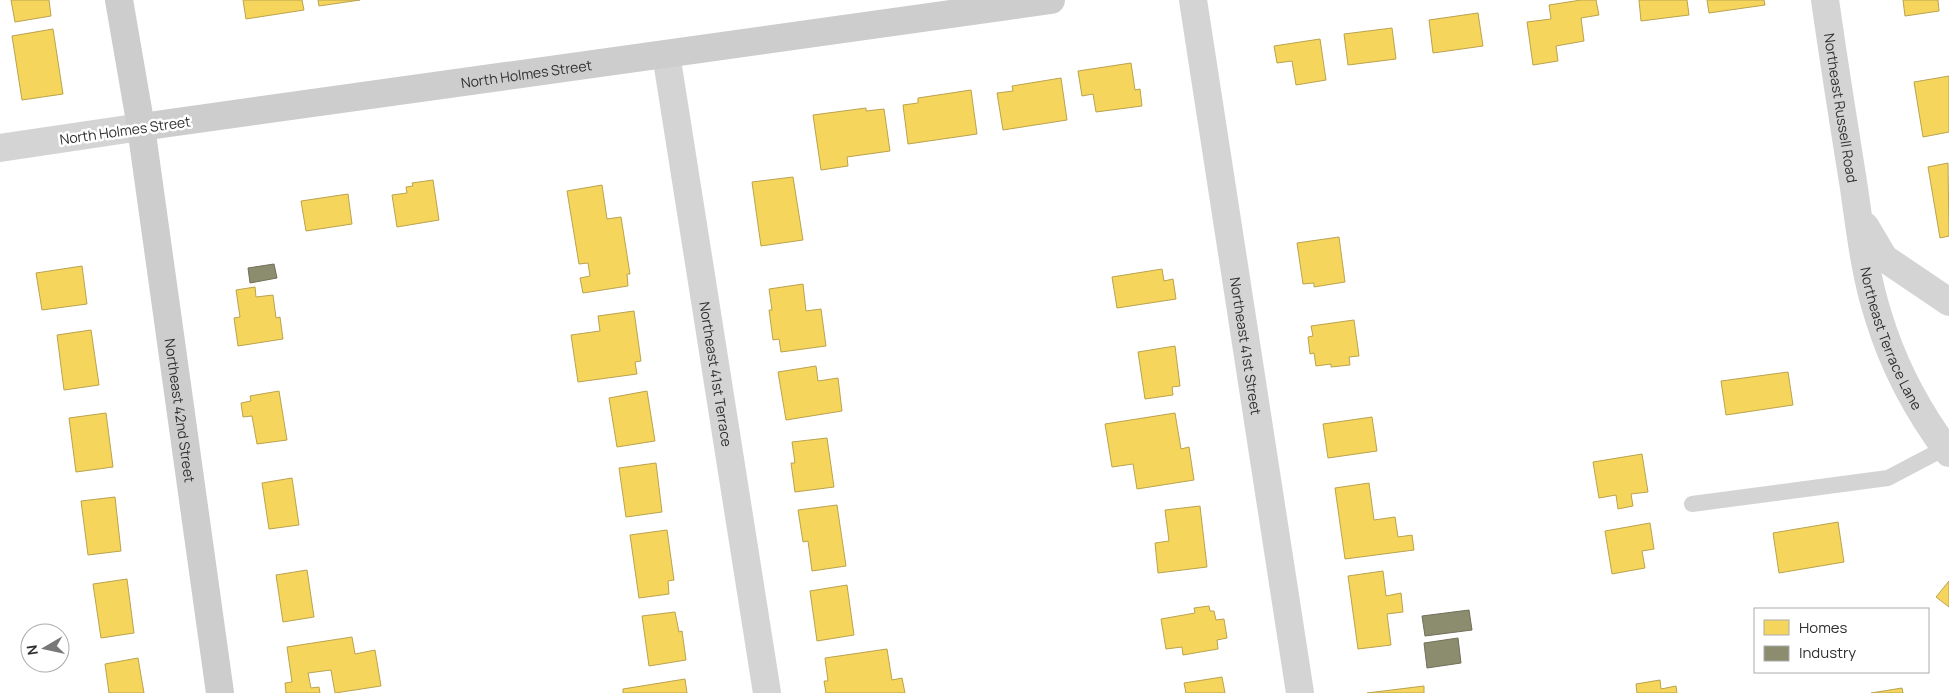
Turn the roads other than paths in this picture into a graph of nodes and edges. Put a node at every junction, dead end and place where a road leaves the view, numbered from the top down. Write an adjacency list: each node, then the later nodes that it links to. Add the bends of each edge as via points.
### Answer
1 (119, 0): 6 (street, Northeast 42nd Street)
2 (1051, 0): 5 (street, North Holmes Street)
3 (1193, 0): 14 (street, Northeast 41st Street)
4 (1825, 0): 8 (street, Northeast Russell Road)
5 (666, 54): 6 (street, North Holmes Street); 13 (street, Northeast 41st Terrace)
6 (141, 127): 7 (street, North Holmes Street); 12 (street, Northeast 42nd Street)
7 (0, 148)
8 (1858, 215): 9 (street, via 1884,258); 10 (street, Northeast Terrace Lane, via 1878,316 1906,385)
9 (1949, 302)
10 (1947, 451): 11 (lane, via 1888,478)
11 (1692, 504)
12 (220, 693)
13 (767, 693)
14 (1300, 693)

